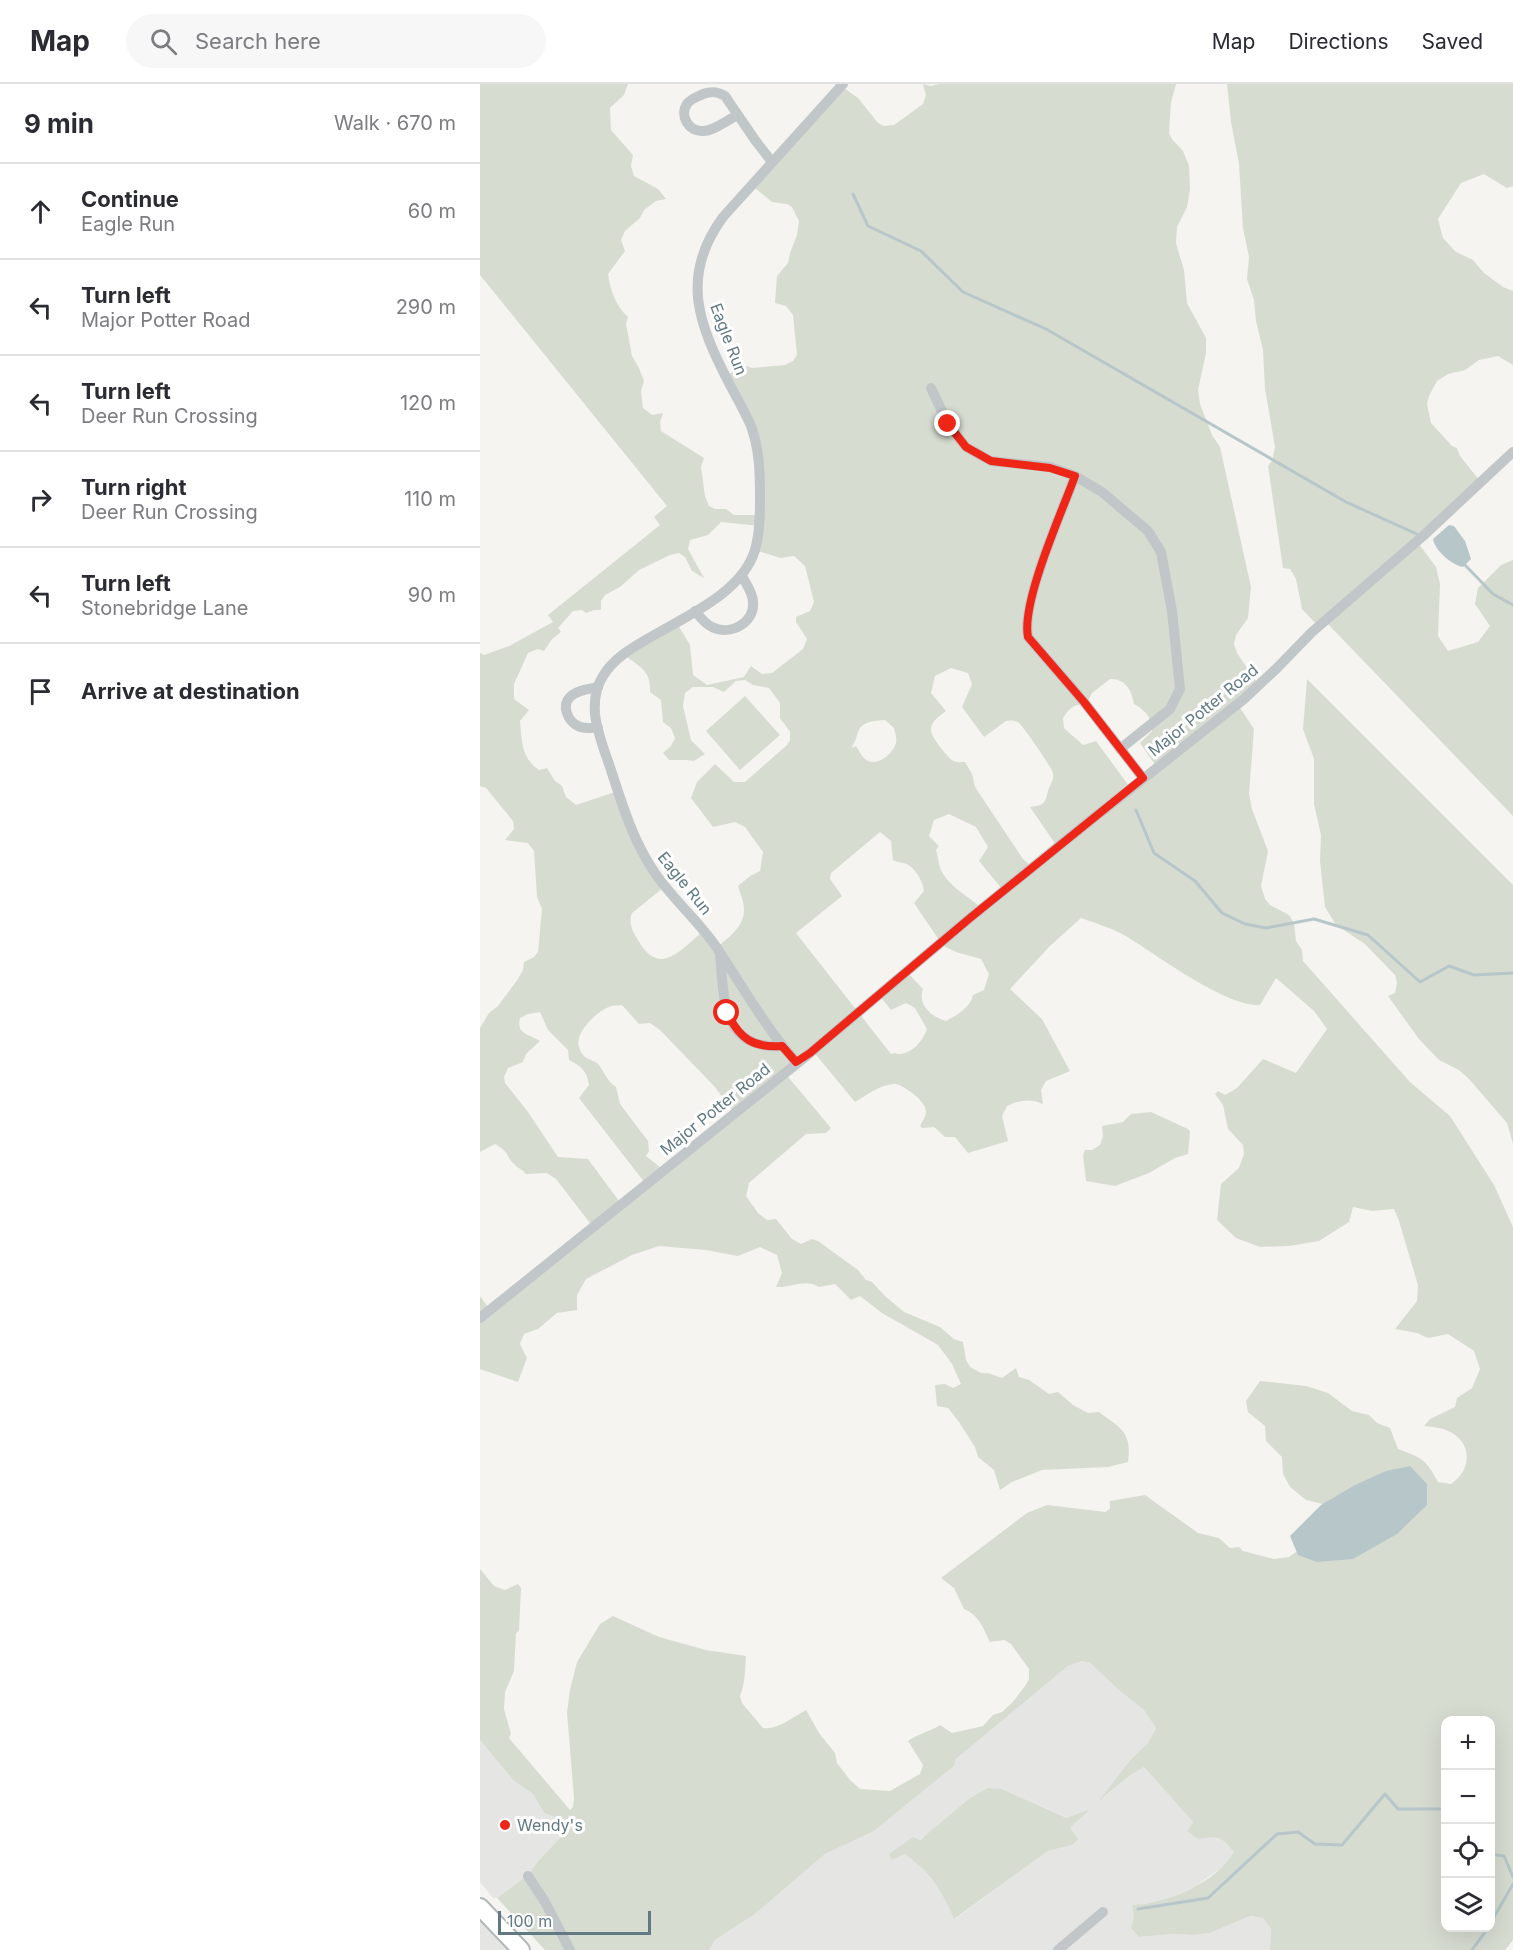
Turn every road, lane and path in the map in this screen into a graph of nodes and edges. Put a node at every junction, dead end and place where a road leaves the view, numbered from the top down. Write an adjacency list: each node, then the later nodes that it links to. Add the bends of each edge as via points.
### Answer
1 (843, 84): 3 (street, Eagle Run)
2 (738, 115): 2 (street, via 702,131 691,128 684,114 692,99 714,91 725,96); 3 (street)
3 (772, 162): 7 (street, Eagle Run, via 711,233 697,282 707,333 750,423 758,456 758,538)
4 (931, 388): 6 (street, via 948,424 966,447 991,461 1050,468)
5 (1513, 452): 12 (street, Major Potter Road, via 1312,632 1244,699)
6 (1075, 476): 11 (street, via 1038,575 1026,626 1028,637); 11 (street, via 1102,492 1148,531 1161,552 1172,611 1180,689 1170,709)
7 (742, 576): 8 (street, Eagle Run); 8 (street, via 754,605 745,623 722,630 707,624)
8 (695, 610): 9 (street, Eagle Run, via 622,655)
9 (598, 687): 10 (street, Eagle Run); 10 (street, via 573,694 566,706 574,724)
10 (598, 728): 13 (street, Eagle Run, via 639,847)
11 (1120, 749): 12 (street)
12 (1143, 778): 15 (street, Major Potter Road)
13 (719, 951): 14 (street, Eagle Run); 14 (street, via 722,994 736,1029 756,1045)
14 (782, 1046): 15 (street, Eagle Run)
15 (796, 1062): 16 (street, Major Potter Road, via 578,1241)
16 (482, 1313)
17 (528, 1876): 21 (street)
18 (481, 1910): 20 (main road)
19 (1103, 1912): 22 (street)
20 (521, 1950)
21 (570, 1950)
22 (1058, 1950)

